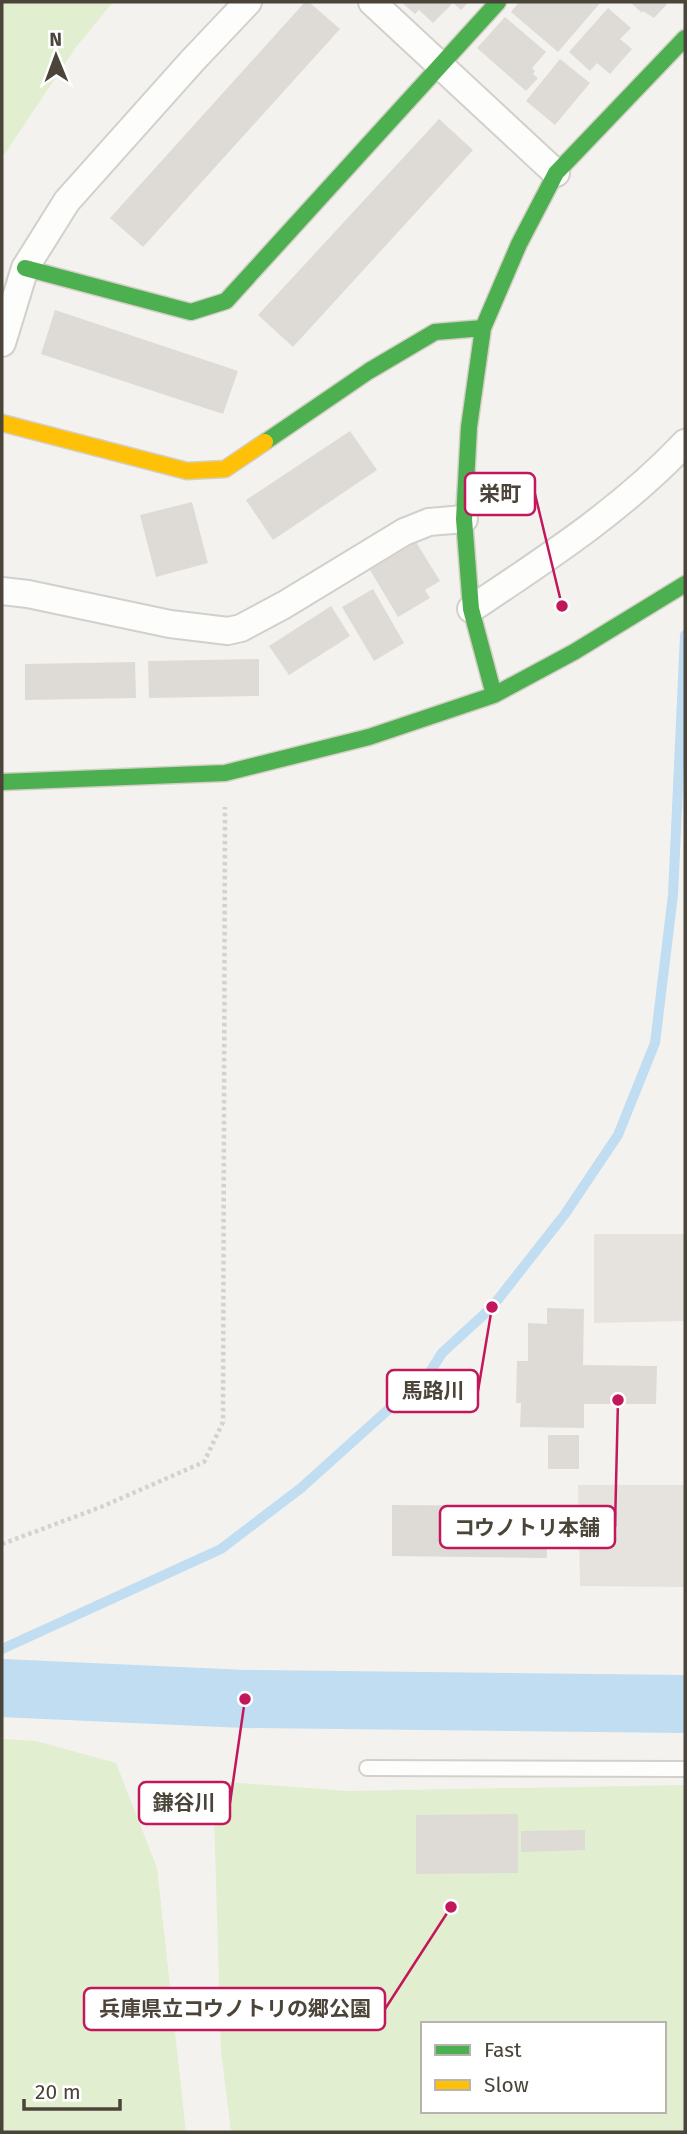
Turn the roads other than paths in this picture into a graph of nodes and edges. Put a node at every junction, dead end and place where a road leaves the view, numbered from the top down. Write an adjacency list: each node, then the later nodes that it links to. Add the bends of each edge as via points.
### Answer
1 (248, 2): 7 (street, via 67,201)
2 (372, 2): 5 (street)
3 (498, 2): 5 (street)
4 (685, 38): 6 (street)
5 (440, 65): 6 (street); 7 (street, via 226,301 191,312)
6 (556, 173): 8 (street)
7 (25, 268): 9 (street)
8 (483, 328): 10 (street, via 435,332 225,469 187,471); 12 (street, via 469,427)
9 (2, 343)
10 (2, 424)
11 (685, 443): 15 (street, via 573,540)
12 (464, 519): 14 (street, via 429,522 404,532 284,606 228,631); 15 (street)
13 (685, 584): 16 (street)
14 (2, 591)
15 (471, 609): 16 (street)
16 (494, 695): 17 (street, via 369,737 225,773)
17 (2, 782)
18 (367, 1768): 19 (lane)
19 (685, 1769)

